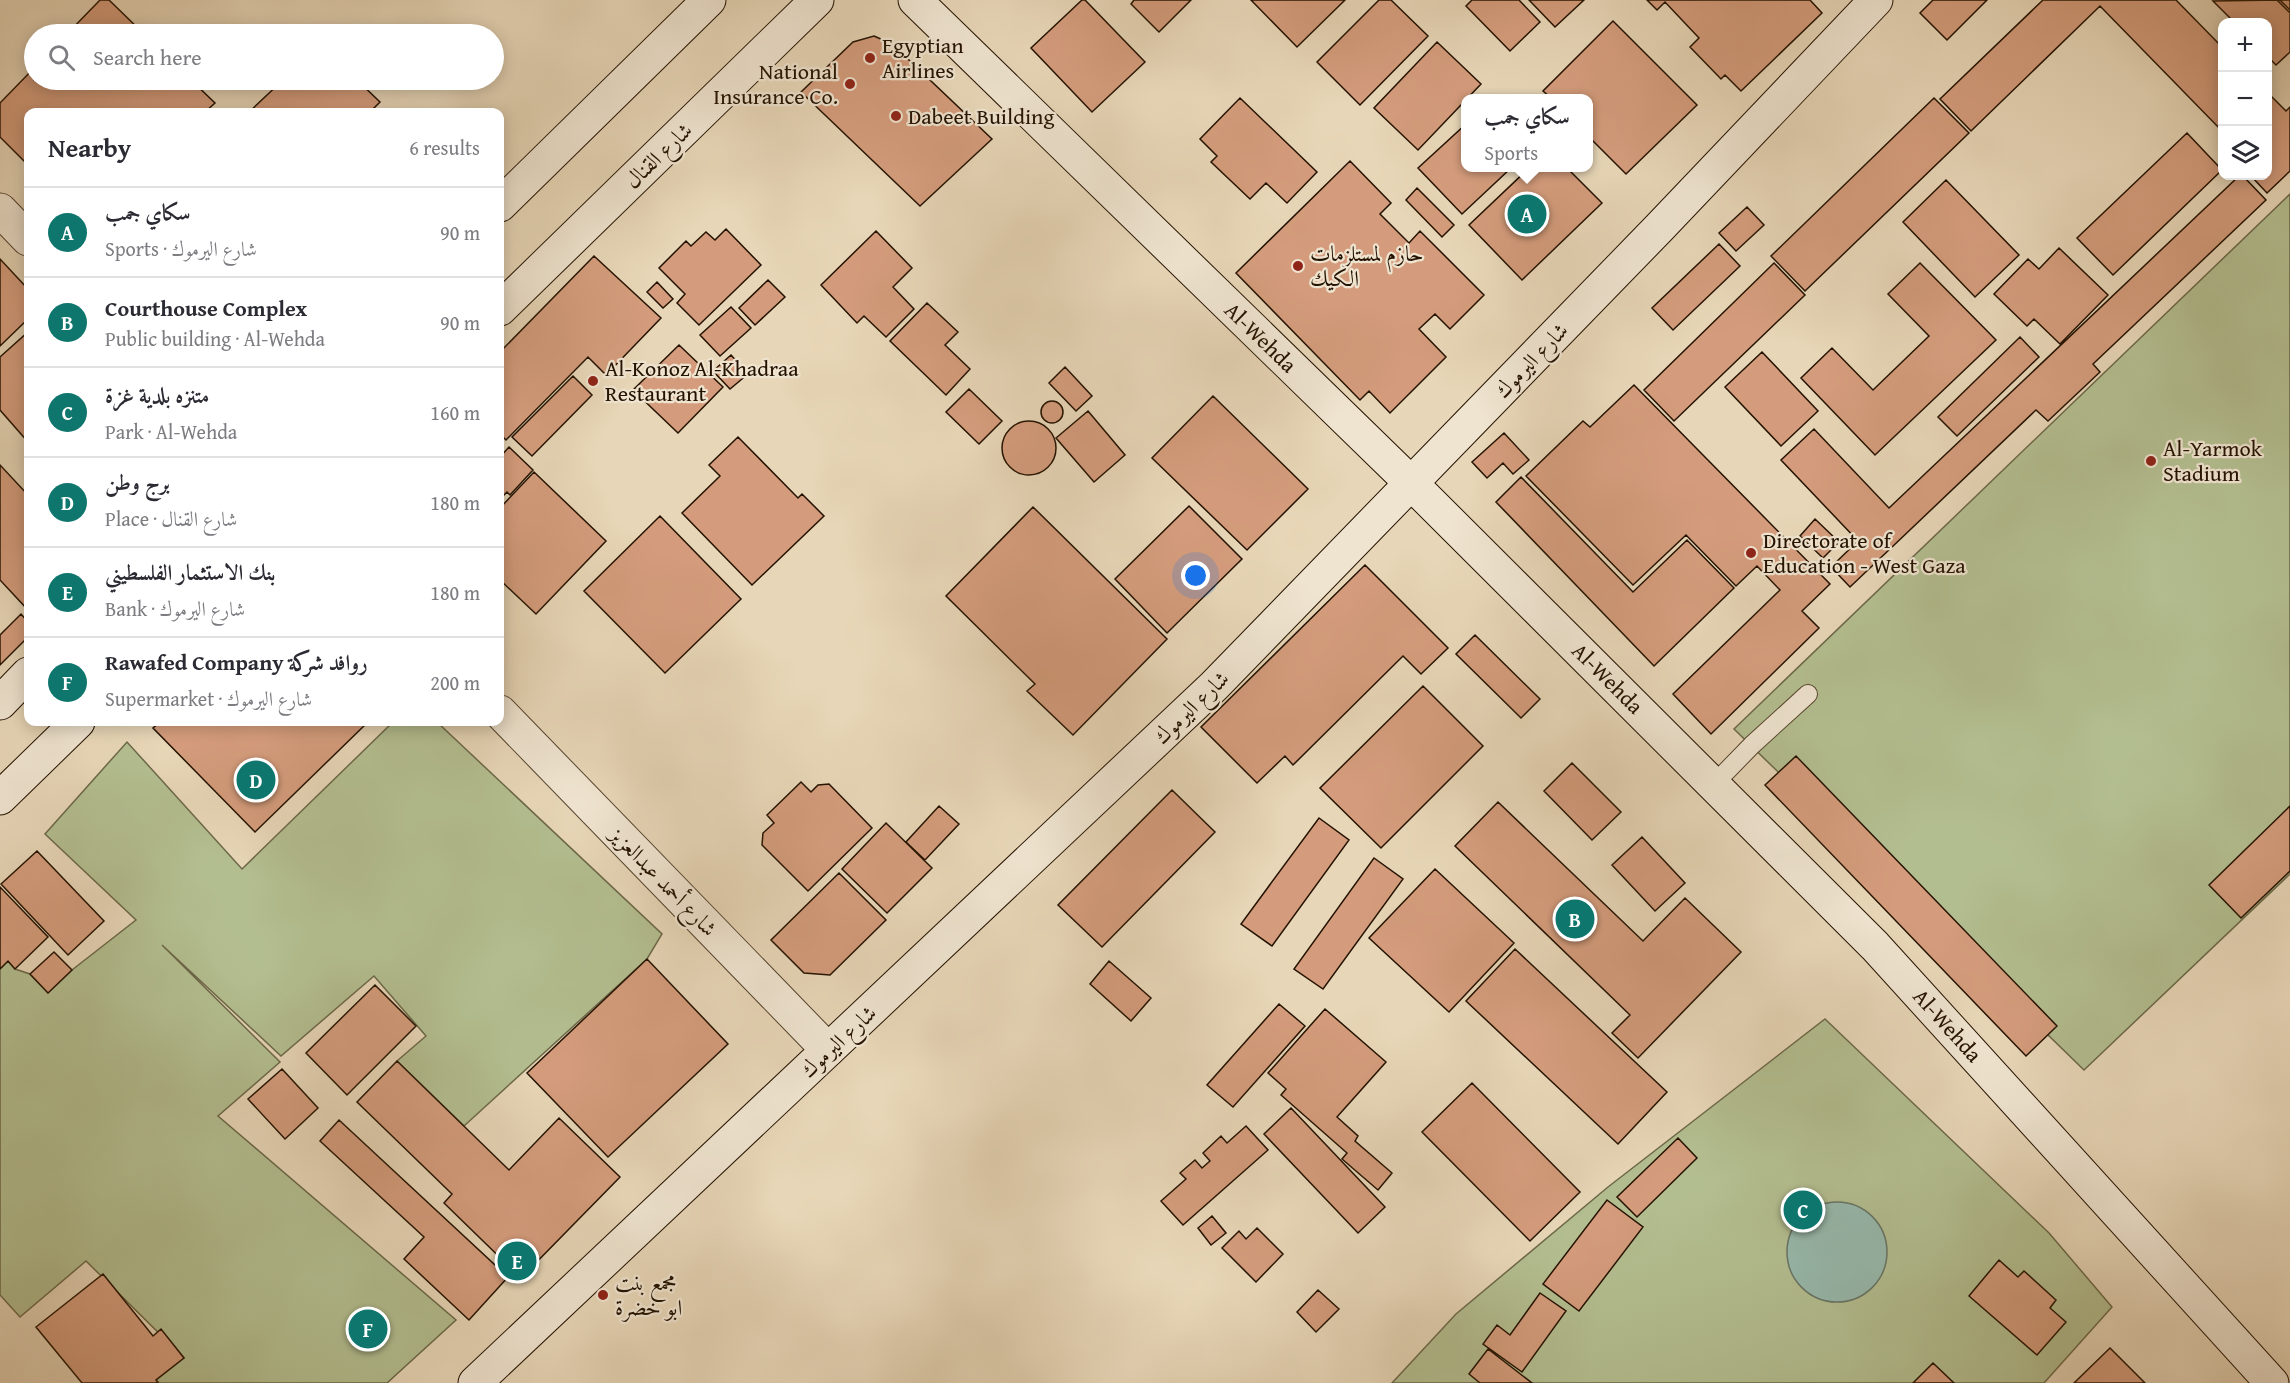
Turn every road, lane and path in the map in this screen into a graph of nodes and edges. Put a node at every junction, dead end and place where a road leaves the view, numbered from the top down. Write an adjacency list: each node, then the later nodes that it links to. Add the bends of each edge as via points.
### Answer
1 (709, 0): 5 (main road)
2 (817, 0): 8 (main road, شارع القنال)
3 (915, 0): 9 (main road, Al-Wehda)
4 (1876, 0): 9 (main road, شارع اليرموك)
5 (504, 201)
6 (0, 210): 7 (main road)
7 (24, 234)
8 (504, 305)
9 (1411, 483): 15 (main road, Al-Wehda); 17 (main road, شارع اليرموك, via 1214,686)
10 (24, 678): 12 (main road)
11 (1808, 694): 15 (lane)
12 (0, 703)
13 (504, 716): 17 (main road, شارع أحمد عبدالعزيز)
14 (74, 726): 16 (main road)
15 (1715, 783): 19 (main road, Al-Wehda, via 1875,946)
16 (0, 798)
17 (828, 1050): 18 (main road, شارع اليرموك)
18 (475, 1383)
19 (2272, 1383)

